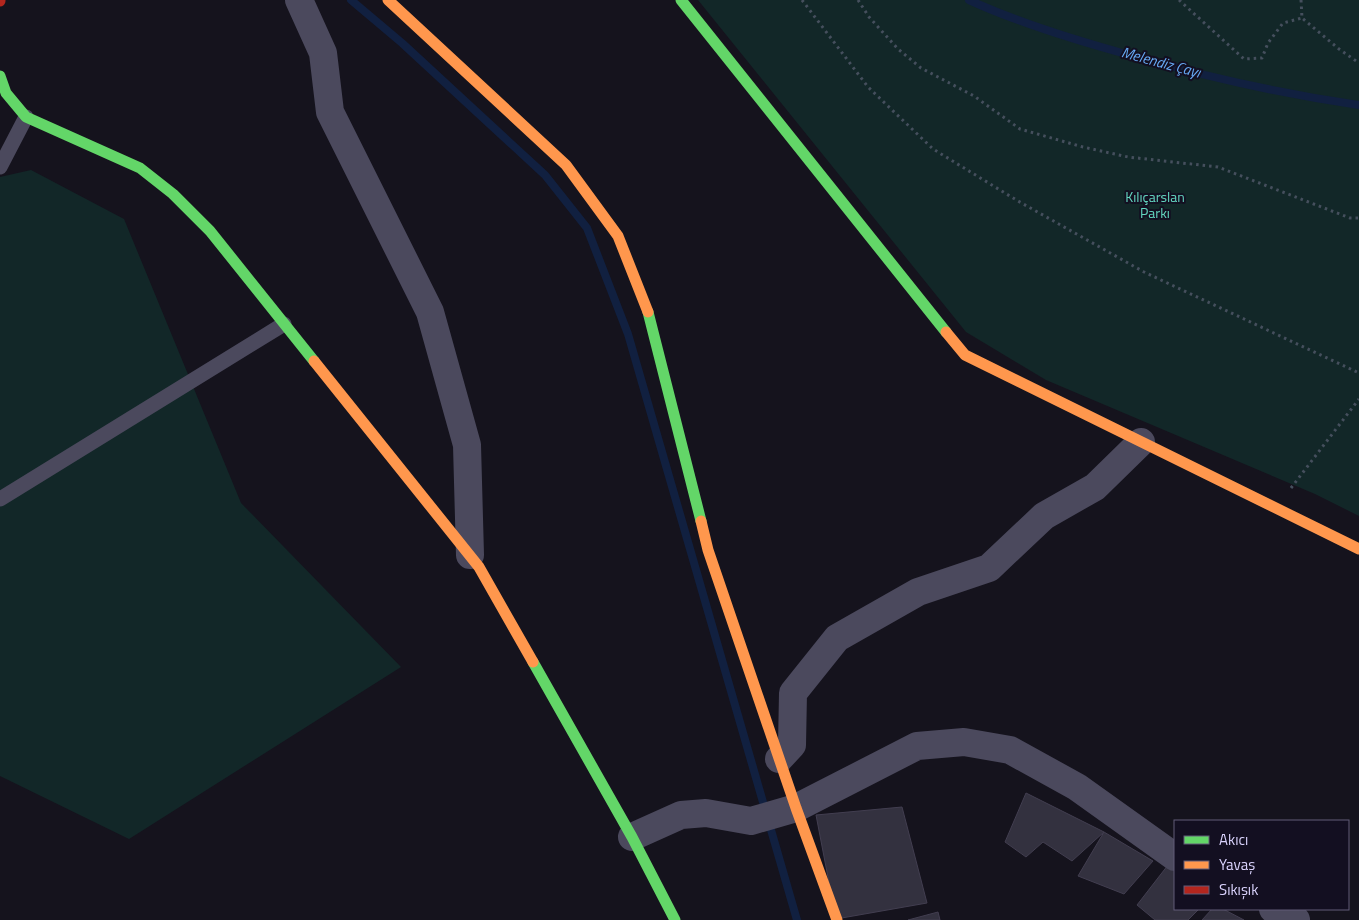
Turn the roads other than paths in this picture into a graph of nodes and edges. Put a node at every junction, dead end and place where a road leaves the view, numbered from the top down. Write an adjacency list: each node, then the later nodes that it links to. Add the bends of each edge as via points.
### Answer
1 (300, 0): 11 (street, via 323,53 330,112 430,312 467,445)
2 (388, 0): 12 (street, via 566,165 618,236 648,313 708,550)
3 (681, 0): 8 (street, via 965,355)
4 (0, 76): 5 (street, via 6,93)
5 (26, 117): 6 (lane); 7 (street, via 140,168 173,194 210,231)
6 (0, 167)
7 (284, 324): 9 (lane); 11 (street)
8 (1141, 442): 10 (street); 12 (street, via 1096,487 1044,516 989,568 918,592 837,638 793,693 792,745)
9 (0, 499)
10 (1359, 549)
11 (470, 555): 14 (street)
12 (779, 759): 13 (street)
13 (796, 808): 14 (street, via 751,821 706,813 681,815); 15 (street, via 917,746 964,742 1010,750 1077,787); 18 (street)
14 (632, 837): 17 (street)
15 (1174, 856)
16 (1275, 910): 19 (street)
17 (675, 920)
18 (837, 920)
19 (1296, 920)

